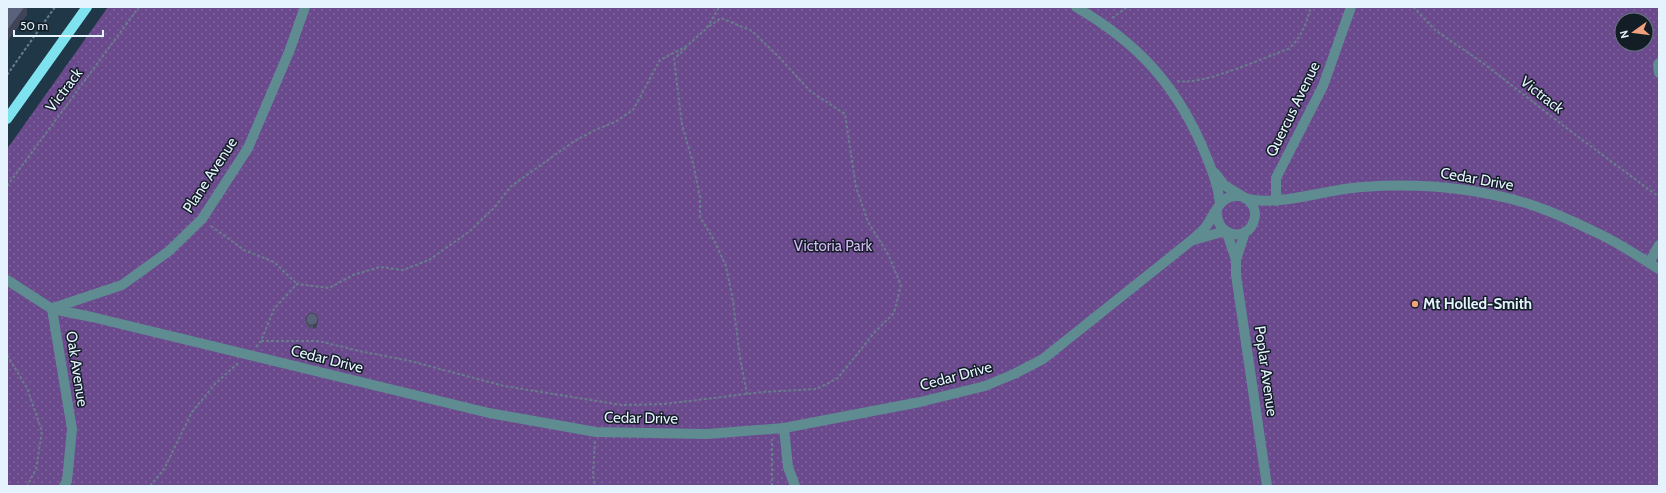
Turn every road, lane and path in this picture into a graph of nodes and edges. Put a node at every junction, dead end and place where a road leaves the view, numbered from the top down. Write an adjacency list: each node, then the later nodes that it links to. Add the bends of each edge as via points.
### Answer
1 (55, 7): 16 (path)
2 (87, 7): 18 (main road)
3 (139, 7): 20 (path, Victrack)
4 (304, 7): 26 (street, Plane Avenue, via 289,52 248,148)
5 (719, 7): 12 (path)
6 (1076, 7): 11 (street)
7 (1127, 7): 11 (path)
8 (1310, 7): 17 (path, via 1301,36 1288,48 1206,79 1184,82)
9 (1351, 7): 23 (street, Quercus Avenue, via 1323,86 1276,178)
10 (1413, 7): 21 (path, Victrack, via 1435,30 1483,63)
11 (1104, 24): 17 (street, via 1134,47)
12 (707, 28): 13 (path); 40 (path, via 721,18 752,31 810,91 845,114 856,187 868,222 888,254 901,285 894,312 838,378 817,389)
13 (687, 46): 35 (path, via 660,60 633,110 574,142 510,187 495,207 470,231 429,260 403,270 380,267 353,275 329,288); 40 (path, via 674,59 682,125 700,196 700,217 726,266)
14 (1659, 63): 15 (street)
15 (1659, 73)
16 (7, 75)
17 (1163, 77): 19 (street, via 1190,121)
18 (7, 119)
19 (1212, 170): 22 (street, via 1224,185); 24 (street, via 1217,186)
20 (7, 186)
21 (1659, 197)
22 (1244, 198): 23 (street, Cedar Drive); 24 (street, via 1232,196); 25 (street, via 1251,203)
23 (1276, 202): 25 (street, Cedar Drive); 32 (street, Cedar Drive, via 1347,188 1395,185 1434,187 1491,195 1529,204 1594,231)
24 (1218, 207): 27 (street, via 1217,222); 29 (street, Cedar Drive)
25 (1255, 215): 28 (street, via 1254,222)
26 (202, 219): 35 (path, via 244,250 274,262); 36 (street, Plane Avenue, via 169,251 122,285)
27 (1226, 232): 28 (street); 29 (street, Cedar Drive); 31 (street, Poplar Avenue)
28 (1245, 232): 31 (street, Poplar Avenue)
29 (1192, 240): 41 (street, Cedar Drive, via 1043,359 1014,374 985,386 920,402)
30 (1659, 245): 32 (street)
31 (1236, 260): 50 (street, Poplar Avenue, via 1236,275)
32 (1649, 263): 33 (street, Cedar Drive)
33 (1659, 269)
34 (7, 280): 36 (street)
35 (296, 284): 37 (path, via 274,309)
36 (52, 309): 39 (street, Cedar Drive); 44 (street, Oak Avenue, via 72,429)
37 (262, 340): 39 (path); 40 (path, via 319,341 410,361 504,386 622,405 664,404)
38 (7, 354): 45 (path, via 27,388 42,431 36,469)
39 (248, 355): 43 (street, Cedar Drive, via 489,413); 46 (path, via 215,384 192,412 164,469)
40 (747, 394)
41 (784, 428): 42 (street, Cedar Drive); 49 (street, via 788,467)
42 (772, 429): 43 (street, Cedar Drive, via 707,434); 48 (path)
43 (596, 432): 47 (path, via 593,475)
44 (68, 484)
45 (27, 486)
46 (150, 486)
47 (595, 486)
48 (772, 486)
49 (795, 486)
50 (1267, 486)

